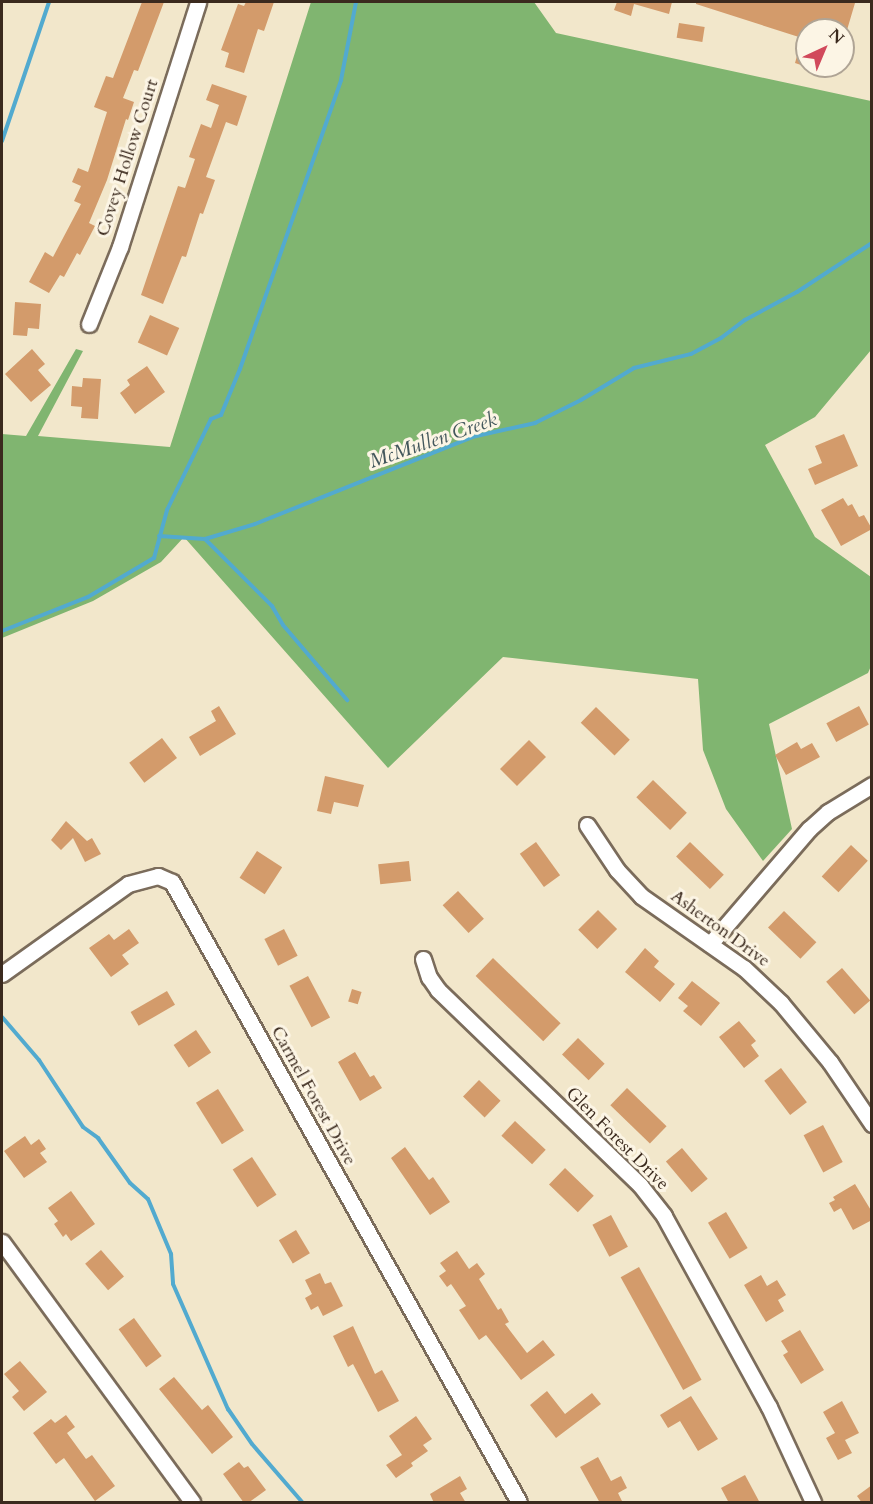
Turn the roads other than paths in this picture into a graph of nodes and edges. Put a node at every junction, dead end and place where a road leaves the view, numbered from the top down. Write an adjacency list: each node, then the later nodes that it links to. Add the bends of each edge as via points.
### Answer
1 (198, 2): 2 (street, Covey Hollow Court, via 120,247)
2 (88, 324)
3 (872, 785): 5 (street, via 838,805 809,829)
4 (587, 825): 5 (street, Asherton Drive, via 617,870 641,896)
5 (710, 944): 8 (street, Asherton Drive, via 757,979 801,1026)
6 (423, 959): 12 (street, Glen Forest Drive, via 438,990 640,1185 664,1216 769,1407)
7 (2, 974): 11 (street, Carmel Forest Drive, via 128,884 158,876 172,882)
8 (872, 1124)
9 (2, 1242): 10 (street)
10 (192, 1503)
11 (519, 1503)
12 (813, 1503)

